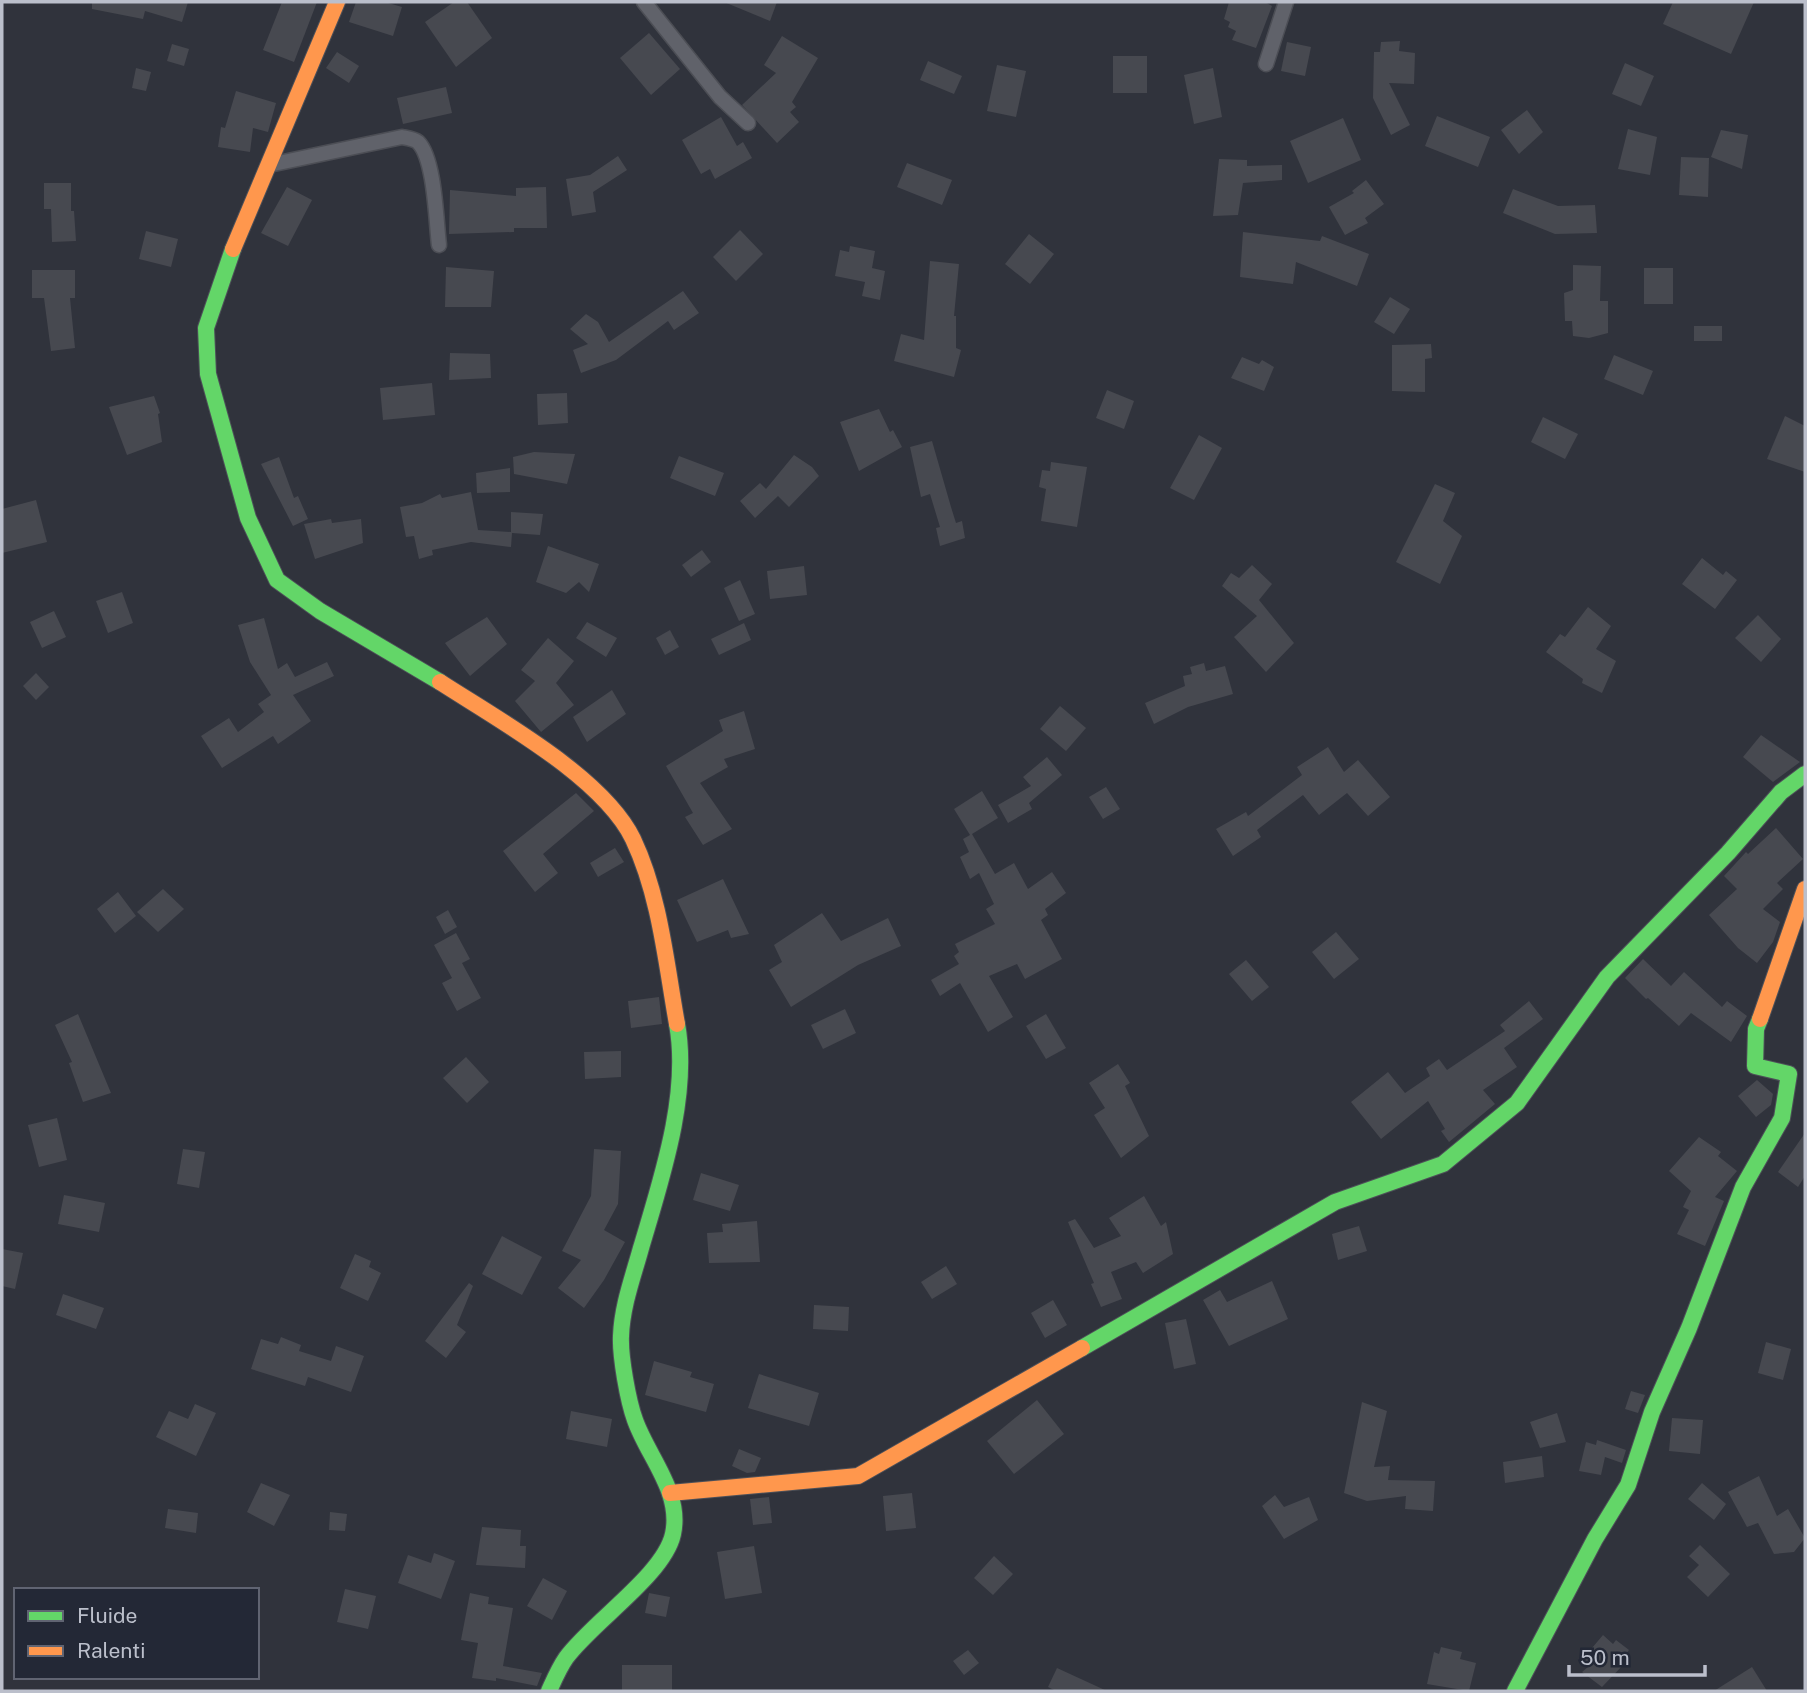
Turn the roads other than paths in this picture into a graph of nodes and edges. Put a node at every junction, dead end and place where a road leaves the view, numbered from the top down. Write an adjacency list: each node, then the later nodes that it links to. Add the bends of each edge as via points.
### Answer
1 (337, 2): 6 (street)
2 (644, 2): 5 (street, via 720,97)
3 (1286, 2): 4 (street)
4 (1266, 64)
5 (748, 123)
6 (269, 165): 7 (street, via 402,137 417,141 430,174); 10 (street, via 211,306 206,355 248,518 268,566 290,591 431,676 577,775 623,825 648,875 678,1024 681,1083 626,1301 621,1338 634,1419)
7 (439, 245)
8 (1805, 774): 10 (street, via 1781,792 1607,977 1517,1103 1443,1164 1335,1202 858,1476)
9 (1805, 889): 12 (street, via 1756,1029 1755,1066 1789,1074 1782,1118 1743,1187 1652,1412 1628,1485)
10 (670, 1493): 11 (street, via 673,1534 664,1556 566,1658)
11 (549, 1691)
12 (1514, 1691)

